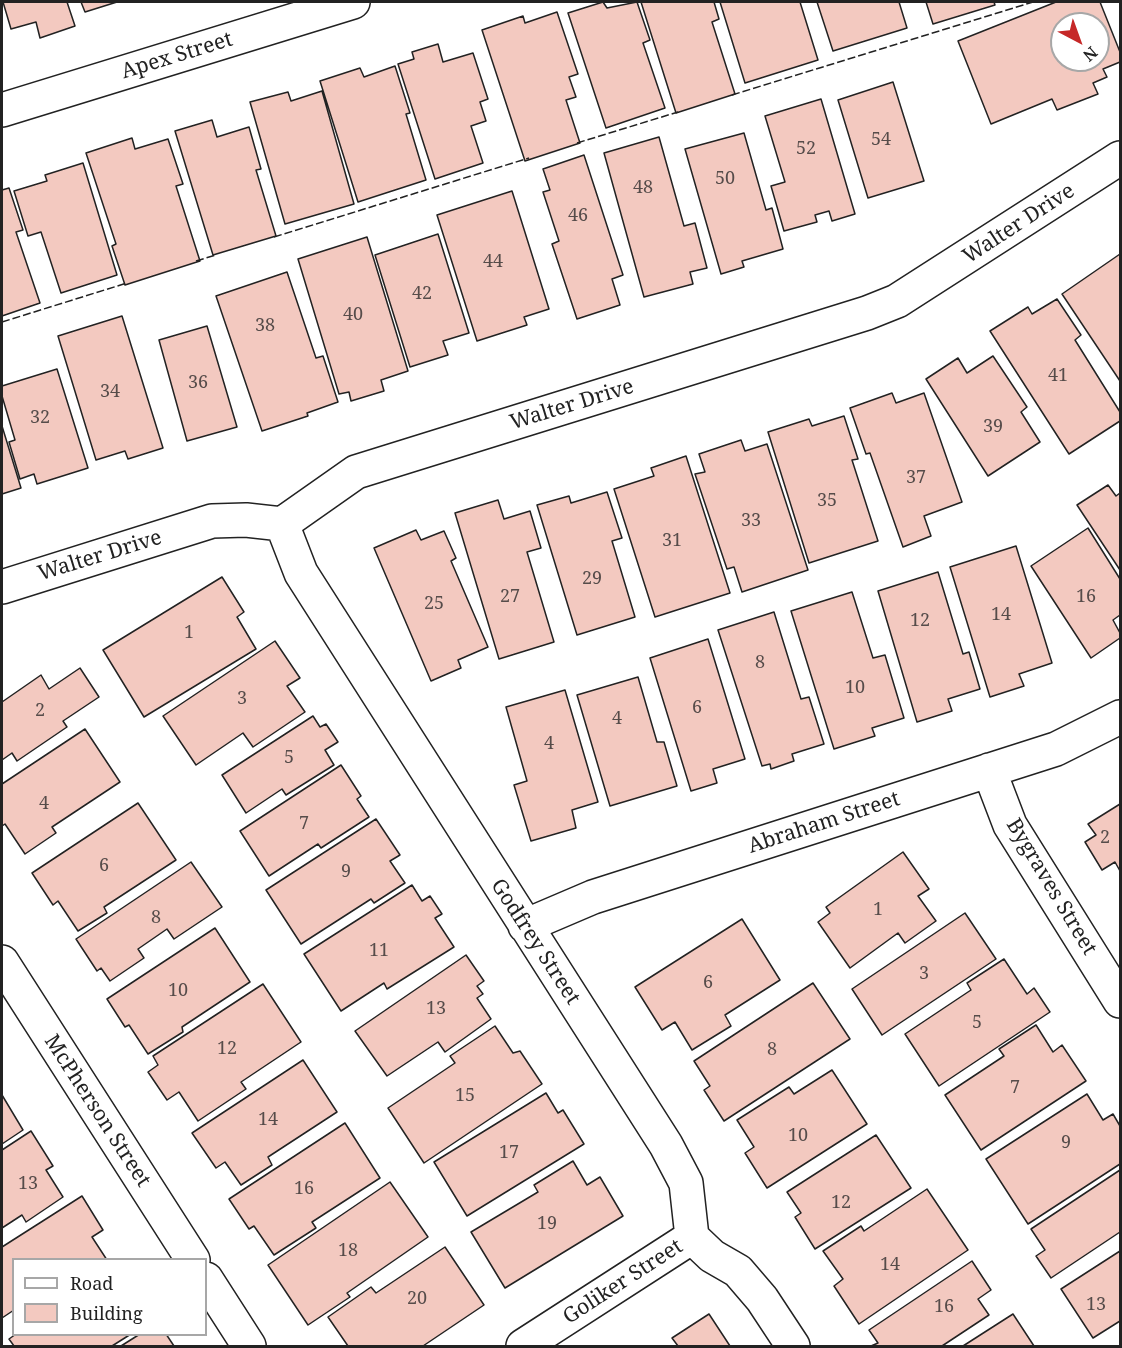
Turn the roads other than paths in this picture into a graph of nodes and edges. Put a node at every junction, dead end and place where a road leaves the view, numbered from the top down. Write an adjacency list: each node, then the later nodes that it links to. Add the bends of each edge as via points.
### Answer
1 (353, 2): 2 (street, Apex Street)
2 (2, 110)
3 (1120, 158): 4 (street, Walter Drive, via 897,302 356,472)
4 (282, 524): 5 (street, Walter Drive, via 212,521); 8 (street, Godfrey Street, via 300,573)
5 (2, 587)
6 (1120, 717): 7 (street, Abraham Street, via 1056,749)
7 (989, 770): 8 (street, Abraham Street, via 593,897); 10 (street, Bygraves Street, via 1010,825)
8 (525, 926): 11 (street, Godfrey Street, via 666,1145 686,1183)
9 (2, 962): 12 (street, McPherson Street)
10 (1120, 1001)
11 (692, 1238): 15 (street, Goliker Street); 16 (street, via 738,1271 762,1299)
12 (192, 1258)
13 (207, 1281): 14 (street)
14 (249, 1347)
15 (523, 1347)
16 (793, 1347)

